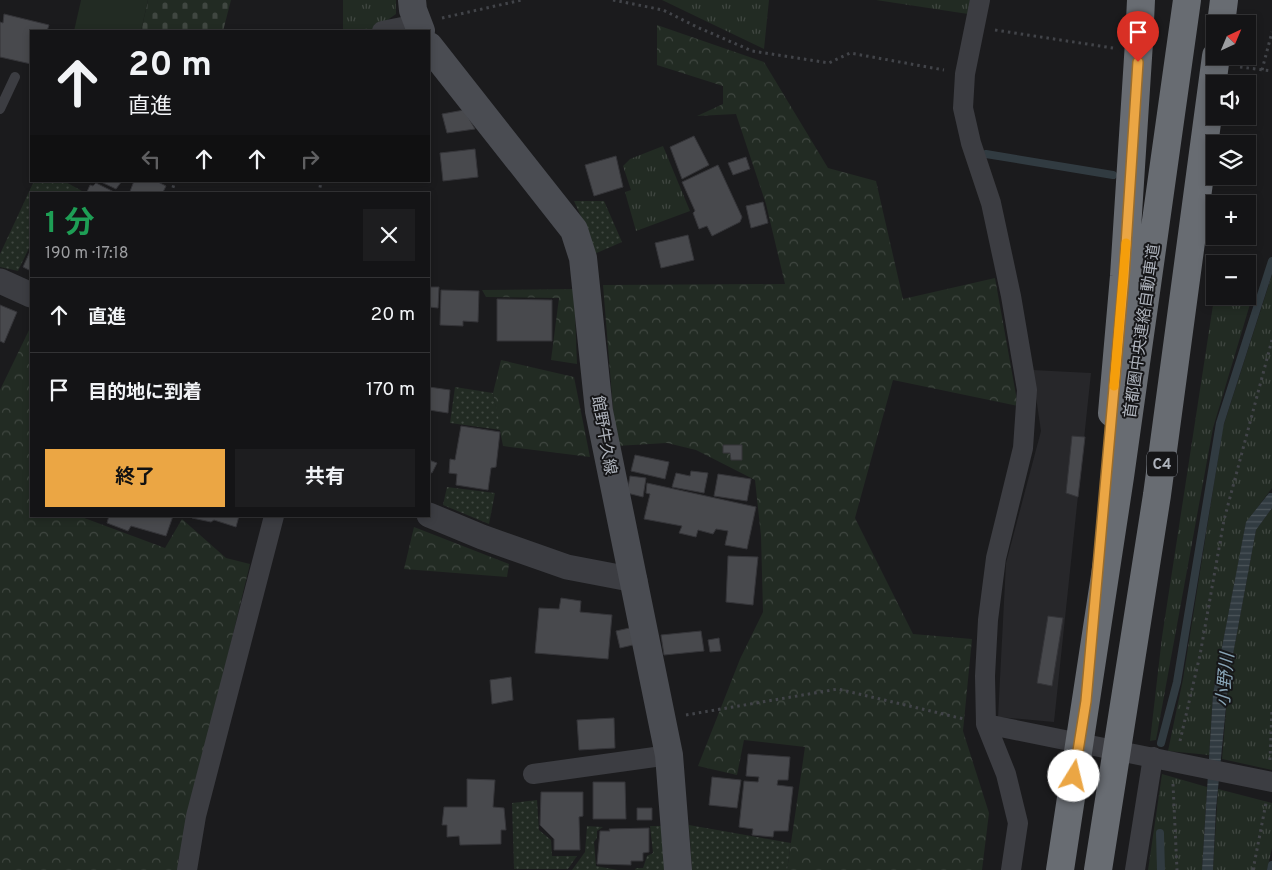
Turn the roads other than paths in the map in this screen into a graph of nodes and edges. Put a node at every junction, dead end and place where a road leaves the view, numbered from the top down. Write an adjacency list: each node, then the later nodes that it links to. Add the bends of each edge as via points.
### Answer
1 (980, 0): 18 (street, via 965,74 963,108 991,203 1027,390 1023,448 996,558 988,620)
2 (1141, 0): 17 (highway, bridge, via 1124,276)
3 (1187, 0): 17 (highway, 首都圏中央連絡自動車道 / C4, bridge)
4 (1224, 0): 5 (highway)
5 (1222, 15)
6 (420, 25): 7 (street)
7 (388, 30)
8 (430, 38): 16 (main road, 館野牛久線, via 574,230 583,258 599,411)
9 (1215, 65): 27 (highway, C4, bridge, via 1157,495)
10 (15, 77): 11 (lane)
11 (0, 109)
12 (0, 281): 13 (street)
13 (30, 295)
14 (430, 515): 16 (street, via 567,566)
15 (274, 517): 23 (street, via 196,816)
16 (635, 580): 19 (main road, 館野牛久線)
17 (1086, 701): 26 (highway, 首都圏中央連絡自動車道 / C4, bridge)
18 (986, 724): 20 (street); 25 (street, via 1006,774 1018,823)
19 (669, 755): 21 (street); 24 (main road, 館野牛久線)
20 (1153, 757): 22 (street); 28 (street)
21 (533, 774)
22 (1266, 781)
23 (187, 870)
24 (678, 870)
25 (1011, 870)
26 (1060, 870)
27 (1098, 870)
28 (1135, 870)

